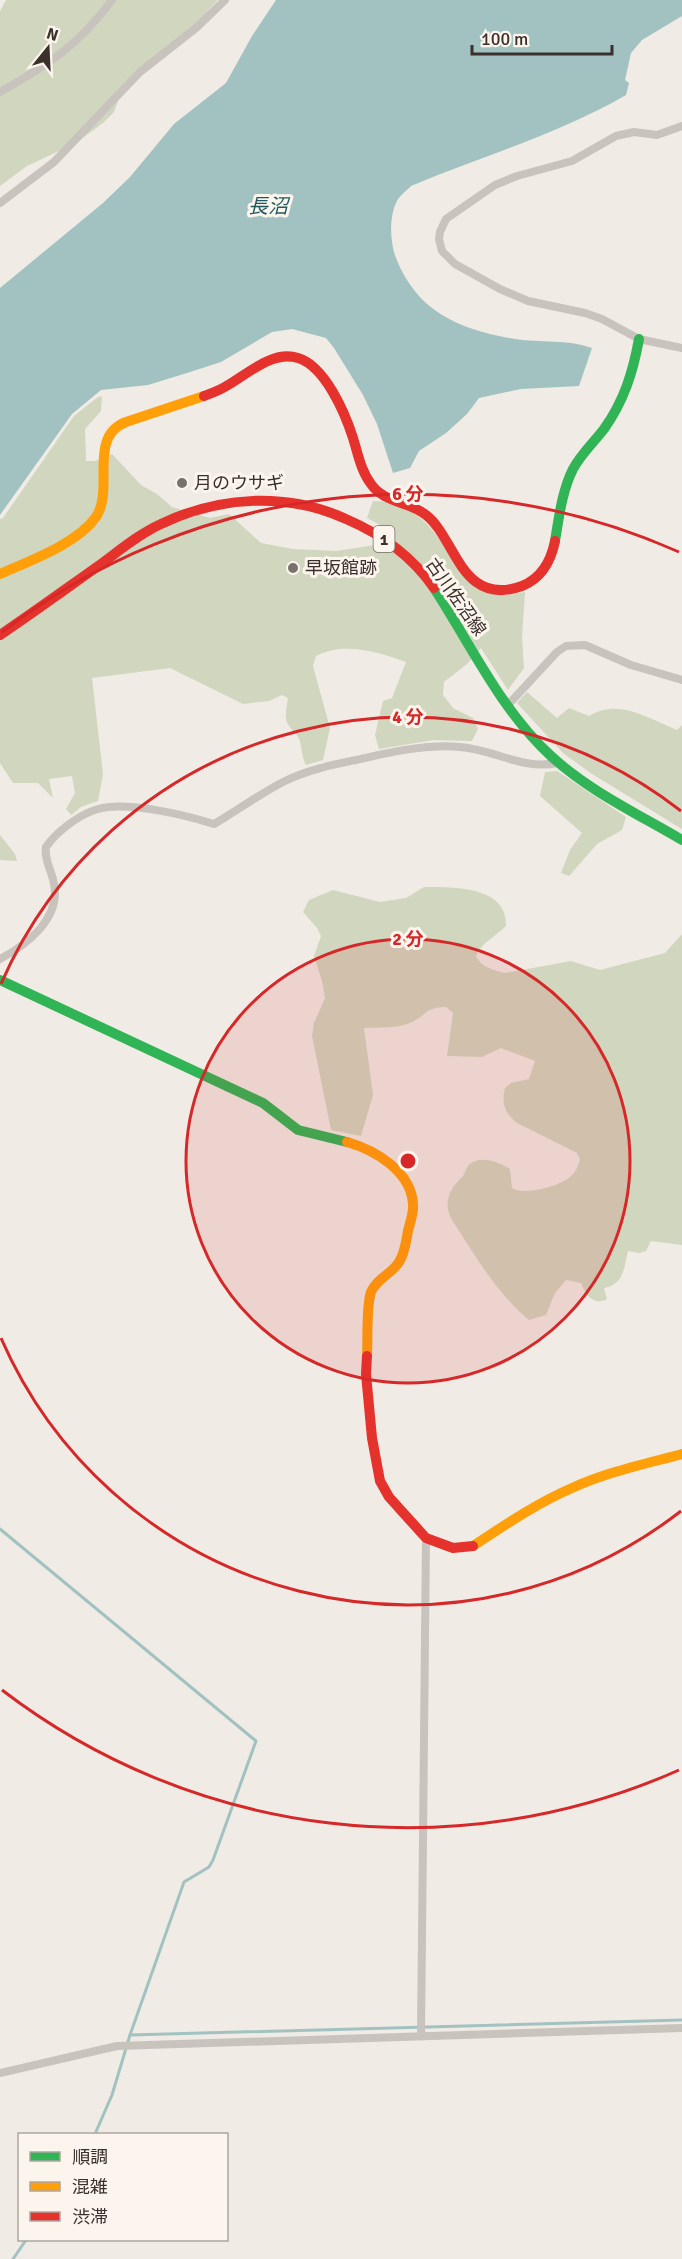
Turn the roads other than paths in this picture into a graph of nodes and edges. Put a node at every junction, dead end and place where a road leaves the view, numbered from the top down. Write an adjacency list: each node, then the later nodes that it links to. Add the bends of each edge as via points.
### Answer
1 (112, 0): 3 (street, via 98,21 59,57)
2 (225, 0): 5 (street, via 140,72 54,162)
3 (0, 92)
4 (682, 126): 6 (street, via 657,135 634,132 616,136 562,165 507,180 451,214 440,232 440,245 448,258 500,290 611,322)
5 (0, 203)
6 (639, 339): 7 (street); 8 (street, via 625,398 573,468 550,558 542,573 518,588 496,590 477,584 426,515 375,490 363,470 350,429 320,373 311,364 292,356 279,357 218,390 115,428 105,451 105,495 95,519 61,543)
7 (682, 348)
8 (0, 574)
9 (0, 635): 11 (street, 古川佐沼線 / 1, via 161,523 203,506 246,499 272,500 341,516 376,534 405,556 433,588)
10 (682, 680): 11 (street, via 585,645 566,646)
11 (507, 706): 12 (street, 古川佐沼線 / 1)
12 (558, 763): 13 (street, 古川佐沼線 / 1); 14 (street, via 522,764 475,749 429,746 308,772 285,781 214,824 130,807 97,809 56,835 46,847 55,887 51,912 32,937)
13 (682, 840)
14 (0, 959)
15 (0, 980): 17 (street, via 263,1103 305,1134 341,1140 380,1157 404,1180 414,1208 401,1259 372,1286 366,1374 380,1481)
16 (682, 1454): 17 (street, via 572,1488 530,1509 473,1546 453,1548)
17 (426, 1538): 19 (street)
18 (682, 2028): 19 (street)
19 (421, 2030): 20 (street, via 117,2046)
20 (0, 2073)

